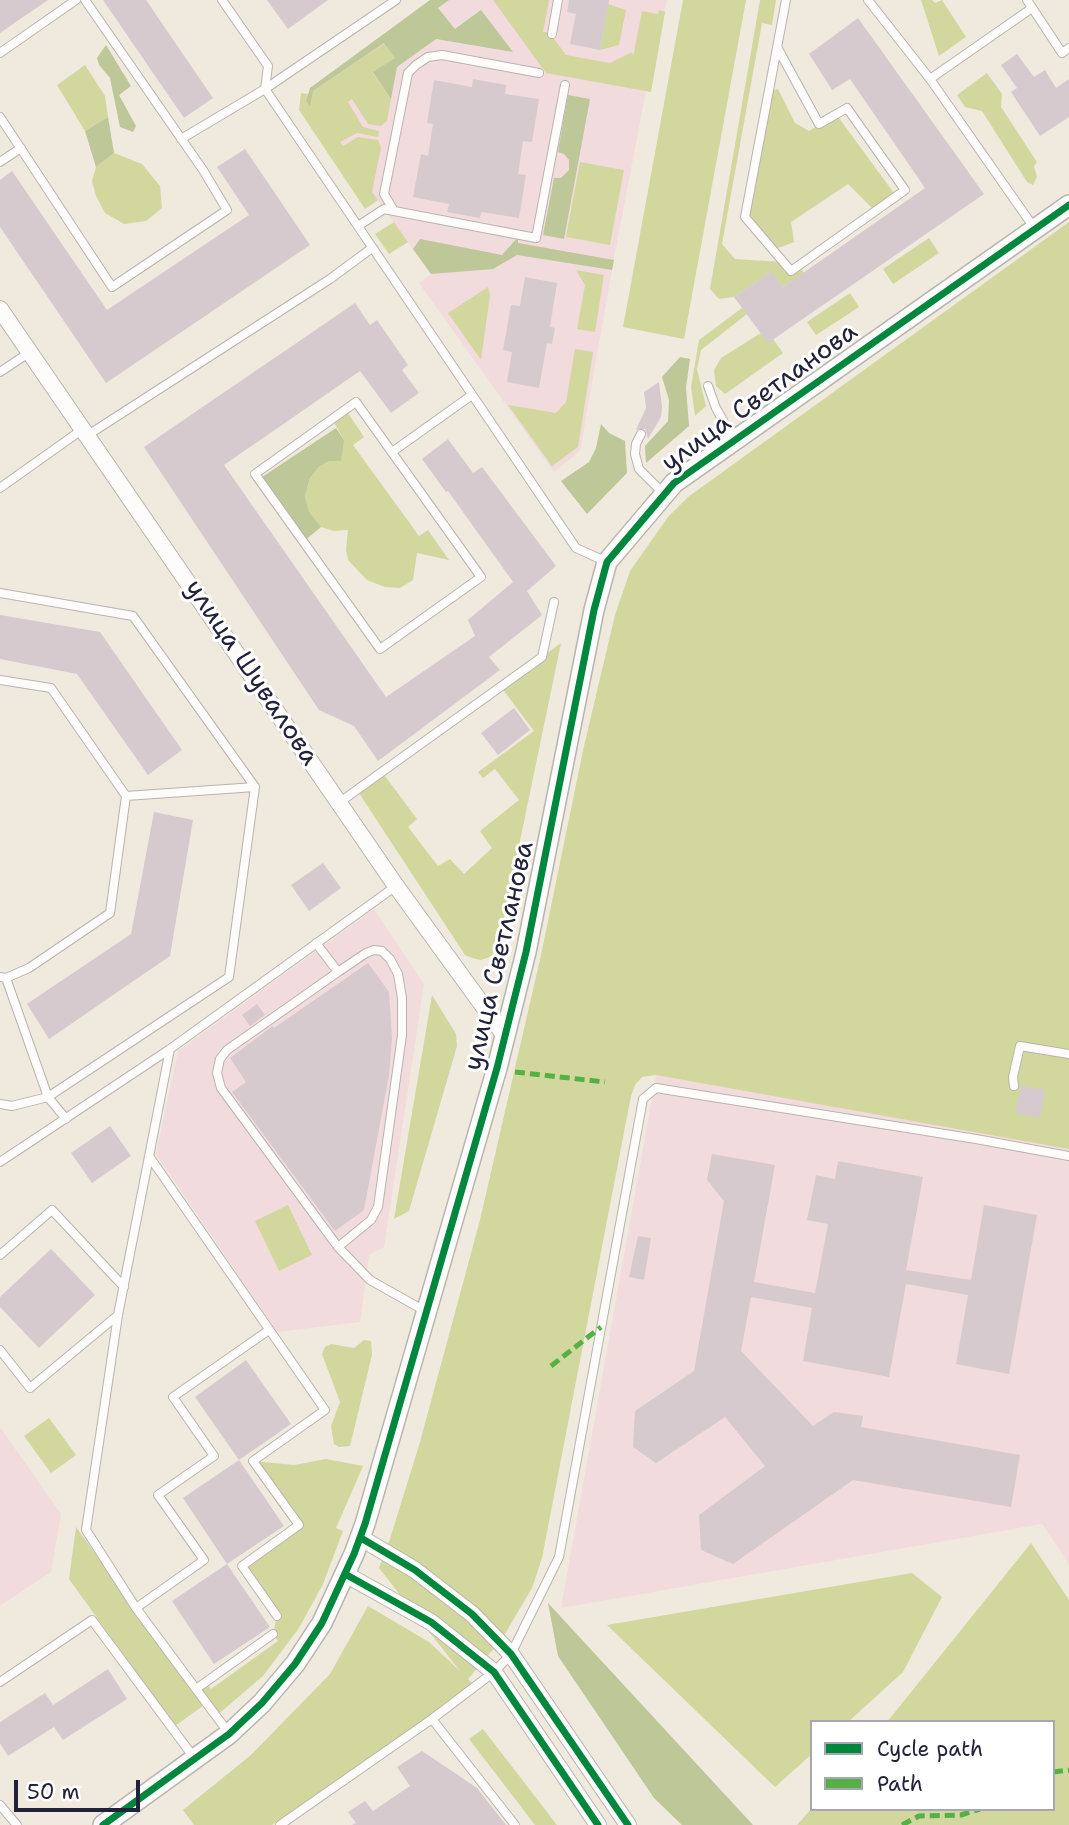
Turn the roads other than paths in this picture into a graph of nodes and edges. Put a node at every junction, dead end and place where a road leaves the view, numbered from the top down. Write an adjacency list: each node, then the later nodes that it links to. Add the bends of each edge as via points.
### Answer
1 (76, 0): 12 (lane)
2 (85, 0): 18 (lane)
3 (222, 0): 16 (lane, via 268,66)
4 (397, 0): 16 (lane)
5 (558, 0): 9 (lane)
6 (786, 0): 10 (lane)
7 (869, 0): 14 (lane)
8 (1029, 4): 11 (lane, via 1062,53); 14 (lane)
9 (552, 34)
10 (777, 47): 10 (lane, via 819,124 847,108 905,190 790,271 745,217)
11 (1069, 48)
12 (0, 53)
13 (539, 73): 22 (lane, via 442,55 416,65 408,73 384,194)
14 (930, 79): 24 (lane)
15 (565, 85): 22 (lane, via 536,238)
16 (265, 89): 18 (lane); 23 (lane)
17 (0, 117): 19 (lane)
18 (181, 139): 19 (lane, via 227,210 113,287)
19 (21, 148): 20 (lane)
20 (0, 162)
21 (1069, 205): 24 (street, улица Светланова)
22 (394, 211): 23 (lane, via 384,209)
23 (358, 226): 25 (lane)
24 (1035, 229): 33 (street, улица Светланова)
25 (372, 248): 30 (lane); 31 (lane)
26 (0, 309): 27 (street, улица Шувалова)
27 (30, 352): 28 (lane); 31 (street, улица Шувалова)
28 (0, 372)
29 (708, 386): 33 (lane)
30 (472, 395): 34 (lane); 37 (lane, via 576,548)
31 (86, 432): 35 (lane); 43 (street, улица Шувалова)
32 (641, 434): 36 (lane, via 635,454 639,469)
33 (733, 439): 36 (street, улица Светланова)
34 (391, 452): 34 (lane, via 356,402 255,474 380,649 481,577)
35 (0, 488)
36 (664, 494): 37 (street, улица Светланова)
37 (607, 562): 48 (street, улица Светланова)
38 (0, 593): 41 (lane, via 133,616)
39 (554, 602): 43 (lane, via 542,657)
40 (0, 680): 42 (lane, via 51,688)
41 (255, 787): 42 (lane); 52 (lane, via 229,977)
42 (126, 796): 47 (lane, via 110,913 29,968)
43 (340, 803): 44 (street, улица Шувалова)
44 (396, 886): 45 (lane); 48 (street, улица Шувалова)
45 (316, 943): 46 (lane); 49 (lane)
46 (338, 972): 58 (lane, via 366,953 382,951 398,974 402,998 395,1096 378,1207 370,1220); 58 (lane, via 227,1050 217,1073 221,1088)
47 (3, 977): 52 (lane)
48 (505, 1036): 61 (street, улица Светланова)
49 (170, 1049): 54 (lane); 55 (lane)
50 (1069, 1054): 51 (lane, via 1020,1046)
51 (1014, 1086)
52 (48, 1097): 53 (lane, via 12,1106); 54 (lane)
53 (0, 1104)
54 (66, 1119): 57 (lane)
55 (149, 1156): 60 (lane); 63 (lane)
56 (1069, 1156): 70 (lane, via 656,1088 643,1099 559,1558)
57 (0, 1162)
58 (338, 1247): 61 (lane, via 370,1280)
59 (0, 1255): 60 (lane, via 52,1210)
60 (124, 1287): 62 (lane)
61 (427, 1312): 65 (street, улица Светланова)
62 (118, 1315): 64 (lane, via 30,1388); 67 (lane, via 86,1530)
63 (269, 1330): 67 (lane, via 173,1397 214,1456 158,1495 204,1560); 68 (lane, via 326,1410 253,1461 299,1525 242,1566)
64 (0, 1350)
65 (361, 1538): 66 (street, улица Светланова); 70 (street, via 415,1570 472,1615)
66 (345, 1574): 71 (street, via 431,1622); 75 (street, улица Светланова, via 322,1623 295,1664)
67 (136, 1608): 73 (lane)
68 (277, 1616)
69 (273, 1634): 73 (lane)
70 (511, 1654): 71 (lane); 83 (street)
71 (494, 1672): 74 (lane); 82 (street)
72 (0, 1682): 76 (lane, via 92,1620)
73 (197, 1689): 75 (lane)
74 (432, 1719): 80 (lane); 81 (lane)
75 (229, 1734): 76 (street, улица Светланова)
76 (195, 1759): 79 (street, улица Светланова)
77 (0, 1805): 78 (lane)
78 (17, 1825)
79 (103, 1825)
80 (280, 1825)
81 (514, 1825)
82 (597, 1825)
83 (628, 1825)

